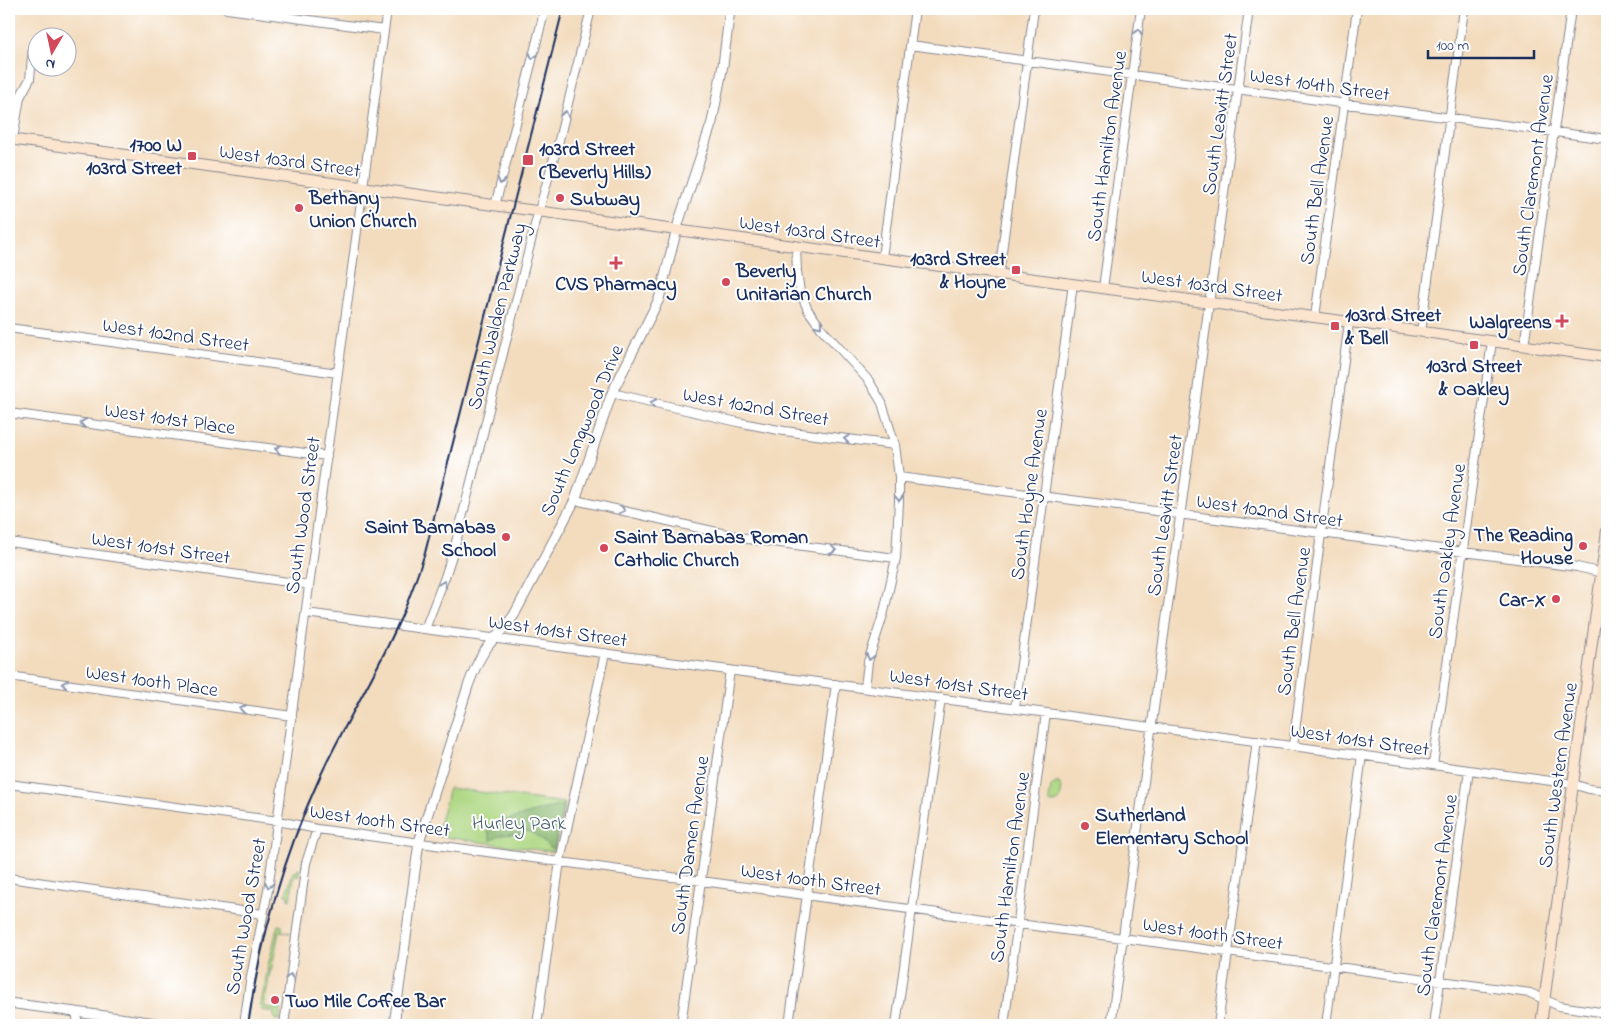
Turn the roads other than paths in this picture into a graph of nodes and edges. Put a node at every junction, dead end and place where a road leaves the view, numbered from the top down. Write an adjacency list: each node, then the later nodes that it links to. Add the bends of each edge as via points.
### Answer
1 (227, 9): 13 (street)
2 (387, 9): 13 (street, South Wood Street)
3 (545, 9): 25 (street, one-way to 25)
4 (591, 9): 26 (street, South Walden Parkway, one-way to 4)
5 (730, 9): 27 (street, South Longwood Drive, via 712,122)
6 (915, 9): 14 (street)
7 (1034, 9): 15 (street)
8 (1141, 9): 16 (street, South Hamilton Avenue, one-way to 8)
9 (1249, 9): 18 (street, South Leavitt Street)
10 (1356, 9): 19 (street, South Bell Avenue)
11 (1464, 9): 20 (street)
12 (1571, 9): 21 (street, South Claremont Avenue)
13 (384, 30): 24 (street, South Wood Street)
14 (910, 45): 15 (street, West 104th Street); 29 (street)
15 (1028, 61): 16 (street, West 104th Street); 30 (street)
16 (1132, 74): 18 (street, West 104th Street); 32 (street, South Hamilton Avenue)
17 (30, 78): 23 (street, via 20,97)
18 (1238, 89): 19 (street, West 104th Street); 33 (street, South Leavitt Street)
19 (1344, 104): 20 (street, West 104th Street); 34 (street, South Bell Avenue)
20 (1449, 118): 21 (street, West 104th Street); 37 (street)
21 (1554, 131): 22 (street, West 104th Street); 39 (street, South Claremont Avenue)
22 (1607, 138)
23 (11, 139): 24 (main road, West 103rd Street)
24 (363, 188): 25 (main road, West 103rd Street); 41 (street, South Wood Street)
25 (495, 206): 26 (main road, West 103rd Street)
26 (539, 212): 27 (main road, West 103rd Street); 58 (street, South Walden Parkway, one-way to 26, via 455,546)
27 (676, 231): 28 (main road, West 103rd Street); 42 (street, South Longwood Drive, via 659,299)
28 (796, 247): 29 (main road, West 103rd Street); 44 (street, one-way to 44, via 800,292 808,310 869,381 882,403)
29 (882, 258): 30 (main road, West 103rd Street)
30 (999, 274): 31 (main road, West 103rd Street)
31 (1073, 284): 32 (main road, West 103rd Street); 47 (street, South Hoyne Avenue)
32 (1103, 288): 33 (main road, West 103rd Street)
33 (1210, 303): 34 (main road, West 103rd Street); 49 (street, South Leavitt Street)
34 (1315, 317): 35 (main road, West 103rd Street)
35 (1349, 322): 37 (main road, West 103rd Street); 51 (street, South Bell Avenue)
36 (9, 328): 41 (street, West 102nd Street)
37 (1421, 332): 38 (main road, West 103rd Street)
38 (1492, 341): 39 (main road, West 103rd Street); 53 (street, South Oakley Avenue)
39 (1524, 346): 40 (main road, West 103rd Street)
40 (1607, 357)
41 (338, 373): 45 (street, South Wood Street)
42 (612, 393): 44 (street, West 102nd Street, one-way to 42, via 742,423); 48 (street, South Longwood Drive)
43 (9, 413): 45 (street, West 101st Place, one-way to 43)
44 (895, 445): 46 (street)
45 (327, 456): 56 (street, South Wood Street)
46 (899, 477): 47 (street, West 102nd Street); 54 (street, one-way to 54)
47 (1044, 496): 49 (street, West 102nd Street); 66 (street, South Hoyne Avenue)
48 (575, 500): 54 (street, one-way to 54, via 748,539); 59 (street, South Longwood Drive, via 514,615)
49 (1181, 514): 51 (street, West 102nd Street); 69 (street, South Leavitt Street)
50 (1607, 530): 55 (main road, South Western Avenue)
51 (1321, 533): 53 (street, West 102nd Street); 71 (street, South Bell Avenue)
52 (9, 542): 56 (street, West 101st Street)
53 (1462, 552): 55 (street, West 102nd Street, via 1589,569); 73 (street, South Oakley Avenue)
54 (896, 558): 64 (street, one-way to 64, via 886,605 868,662)
55 (1604, 574): 76 (main road, South Western Avenue)
56 (309, 585): 57 (street, South Wood Street)
57 (306, 612): 58 (street, West 101st Street); 68 (street, South Wood Street)
58 (424, 629): 59 (street, West 101st Street)
59 (495, 638): 60 (street, West 101st Street); 80 (street, South Longwood Drive, via 472,674)
60 (605, 653): 61 (street, West 101st Street); 81 (street)
61 (730, 670): 63 (street, West 101st Street); 83 (street, South Damen Avenue)
62 (9, 676): 68 (street, West 100th Place, one-way to 62)
63 (836, 684): 64 (street, West 101st Street); 84 (street)
64 (865, 688): 65 (street, West 101st Street)
65 (941, 698): 66 (street, West 101st Street); 85 (street)
66 (1014, 708): 67 (street, West 101st Street)
67 (1046, 713): 69 (street, West 101st Street); 87 (street, South Hamilton Avenue)
68 (292, 716): 78 (street, South Wood Street)
69 (1152, 727): 70 (street, West 101st Street); 88 (street, South Leavitt Street)
70 (1257, 741): 71 (street, West 101st Street); 89 (street)
71 (1293, 746): 72 (street, West 101st Street)
72 (1362, 755): 73 (street, West 101st Street); 90 (street)
73 (1433, 765): 74 (street, West 101st Street)
74 (1469, 770): 76 (street, West 101st Street); 91 (street, South Claremont Avenue)
75 (9, 784): 78 (street, West 100th Street)
76 (1573, 784): 77 (street, West 101st Street); 92 (main road, South Western Avenue)
77 (1607, 791)
78 (278, 821): 79 (street, West 100th Street); 86 (street, South Wood Street, one-way to 86)
79 (317, 829): 80 (street, West 100th Street); 99 (street, one-way to 79, via 306,864)
80 (419, 842): 81 (street, West 100th Street); 100 (street, South Longwood Drive)
81 (560, 861): 83 (street, West 100th Street); 101 (street)
82 (9, 878): 86 (street)
83 (701, 880): 84 (street, West 100th Street); 102 (street, South Damen Avenue)
84 (807, 894): 85 (street, West 100th Street); 103 (street)
85 (912, 909): 87 (street, West 100th Street); 104 (street)
86 (263, 914): 98 (street, South Wood Street)
87 (1018, 923): 88 (street, West 100th Street); 105 (street, South Hamilton Avenue)
88 (1123, 938): 89 (street, West 100th Street); 106 (street, South Leavitt Street)
89 (1228, 952): 90 (street, West 100th Street); 107 (street)
90 (1334, 966): 91 (street, West 100th Street); 108 (street)
91 (1440, 981): 92 (street, West 100th Street, via 1530,993); 109 (street, South Claremont Avenue)
92 (1544, 999): 94 (street, West 100th Street, via 1559,1006); 110 (main road, South Western Avenue)
93 (9, 1003): 95 (street)
94 (1607, 1012)
95 (77, 1013): 96 (street); 97 (street)
96 (77, 1025)
97 (171, 1025)
98 (244, 1025)
99 (284, 1025)
100 (394, 1025)
101 (537, 1025)
102 (681, 1025)
103 (789, 1025)
104 (896, 1025)
105 (1004, 1025)
106 (1111, 1025)
107 (1218, 1025)
108 (1326, 1025)
109 (1434, 1025)
110 (1541, 1025)

